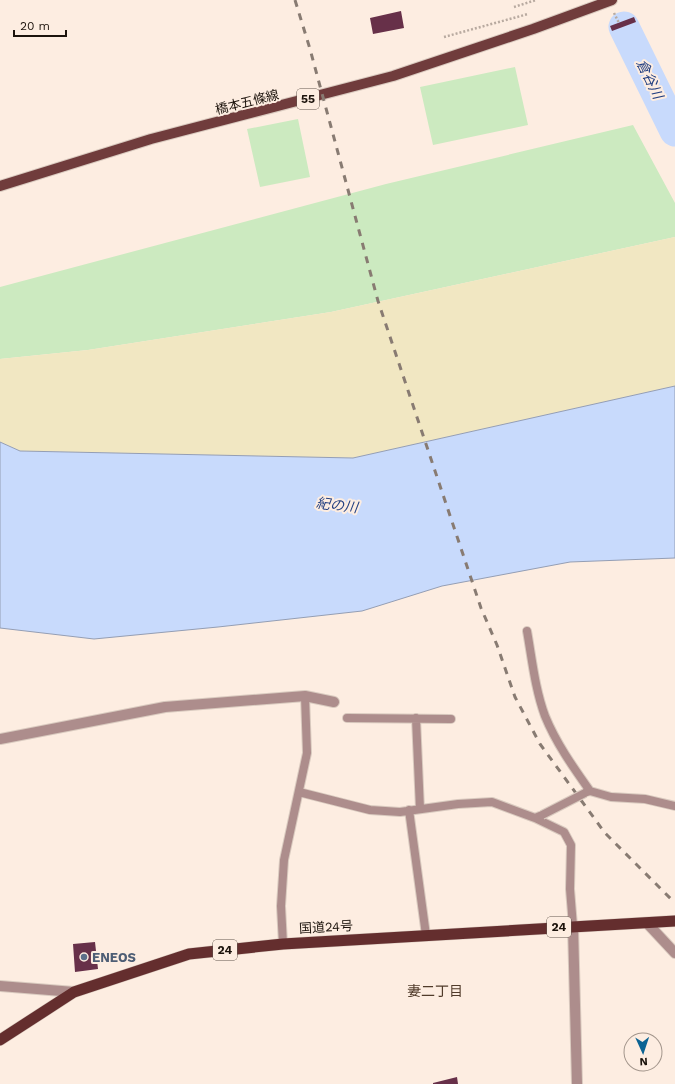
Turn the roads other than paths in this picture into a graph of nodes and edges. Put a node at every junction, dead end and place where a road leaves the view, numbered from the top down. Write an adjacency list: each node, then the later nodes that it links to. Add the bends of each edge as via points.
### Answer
1 (613, 5): 2 (main road, 橋本五條線 / 55, via 532,29 393,76 151,139)
2 (0, 186)
3 (527, 632): 11 (lane, via 545,716)
4 (305, 696): 5 (street); 9 (street, via 166,707); 10 (lane, via 307,753)
5 (334, 702)
6 (347, 718): 7 (lane)
7 (416, 718): 8 (lane); 13 (lane)
8 (451, 719)
9 (0, 739)
10 (299, 792): 14 (lane, via 370,810); 20 (lane, via 284,860 281,906)
11 (587, 792): 12 (lane, via 611,797 645,799); 15 (lane, bridge)
12 (675, 806)
13 (420, 809): 14 (lane); 15 (lane, via 492,802)
14 (409, 810): 19 (lane)
15 (538, 816): 18 (lane, via 564,832 571,845 570,889)
16 (675, 921): 17 (highway, 国道24号 / 24)
17 (647, 923): 18 (highway, 国道24号 / 24); 21 (street)
18 (573, 926): 19 (highway, 国道24号 / 24); 25 (street)
19 (426, 935): 20 (highway, 国道24号 / 24)
20 (283, 944): 23 (highway, 国道24号 / 24, via 189,954)
21 (675, 953)
22 (0, 986): 23 (street)
23 (74, 992): 24 (highway, 国道24号 / 24)
24 (0, 1040)
25 (577, 1084)

